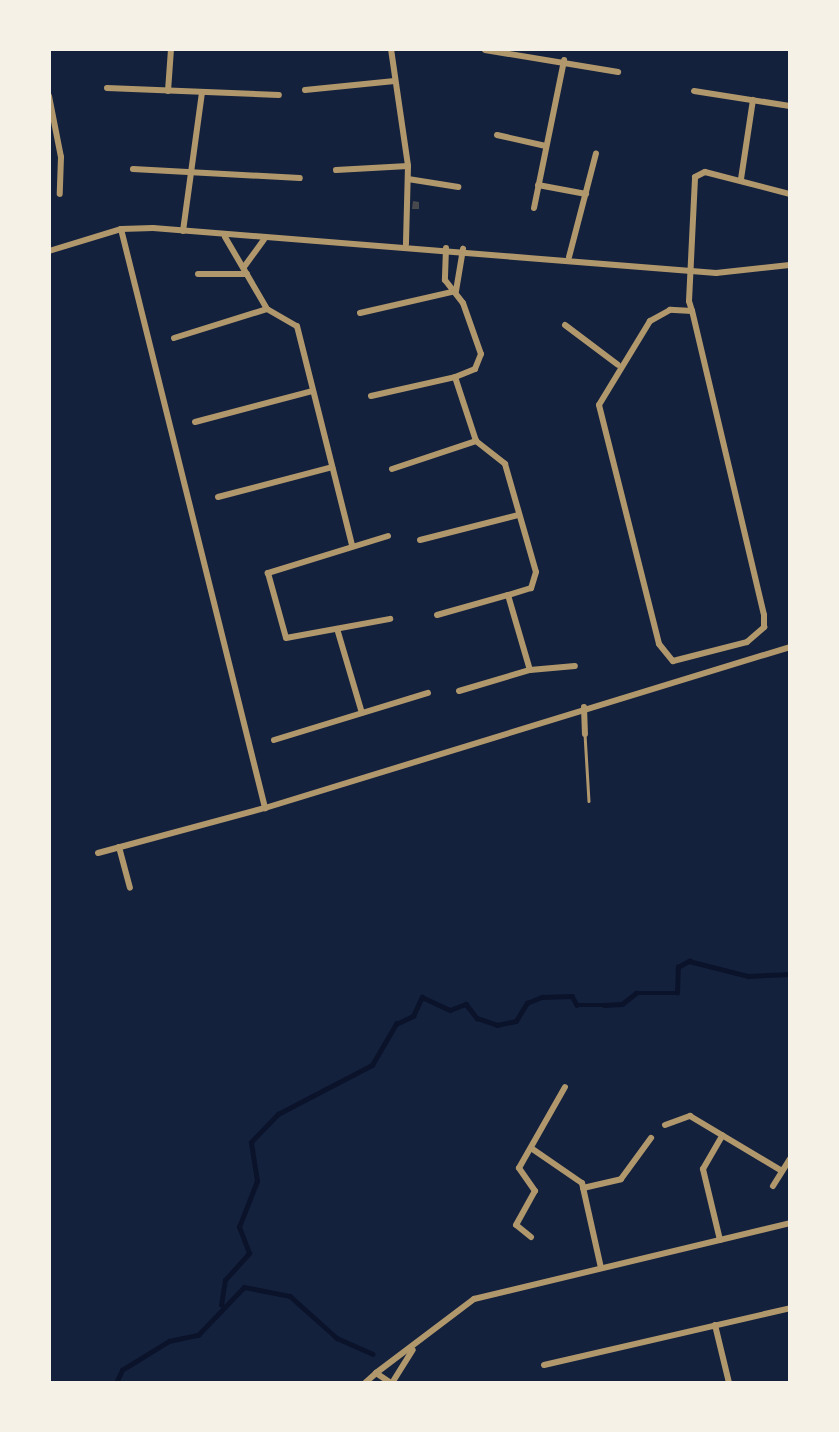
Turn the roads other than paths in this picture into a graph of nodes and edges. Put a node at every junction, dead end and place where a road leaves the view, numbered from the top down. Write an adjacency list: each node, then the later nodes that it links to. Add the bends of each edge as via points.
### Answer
1 (170, 49): 9 (street)
2 (391, 49): 6 (street)
3 (485, 50): 4 (street)
4 (564, 60): 5 (street); 17 (street)
5 (618, 72)
6 (395, 82): 8 (street); 19 (street)
7 (107, 88): 9 (street)
8 (305, 90)
9 (169, 91): 11 (street)
10 (694, 91): 14 (street)
11 (202, 92): 12 (street); 22 (street)
12 (279, 95)
13 (49, 96): 28 (street, via 61,157)
14 (753, 100): 15 (street); 25 (street)
15 (790, 106)
16 (497, 135): 17 (street)
17 (546, 146): 26 (street)
18 (596, 153): 29 (street)
19 (408, 166): 21 (street); 24 (street)
20 (133, 169): 22 (street)
21 (336, 170)
22 (191, 171): 23 (street); 33 (street)
23 (300, 178)
24 (408, 179): 27 (street); 36 (street)
25 (741, 179): 30 (street); 42 (street, via 705,172 695,177)
26 (538, 185): 29 (street); 31 (street)
27 (458, 187)
28 (60, 194)
29 (586, 194): 40 (street)
30 (790, 194)
31 (534, 208)
32 (121, 229): 33 (street); 39 (street); 78 (street)
33 (183, 231): 34 (street)
34 (225, 237): 35 (street); 43 (street)
35 (264, 239): 36 (street); 43 (street)
36 (406, 244): 37 (street)
37 (446, 248): 38 (street); 45 (street, via 445,277)
38 (463, 249): 40 (street); 45 (street)
39 (49, 251)
40 (569, 257): 42 (street)
41 (790, 265): 42 (street)
42 (688, 270): 47 (street)
43 (246, 271): 44 (street); 46 (street)
44 (198, 274)
45 (456, 291): 48 (street); 52 (street, via 481,354 475,369)
46 (267, 309): 50 (street); 53 (street, via 297,326)
47 (692, 312): 51 (street, via 659,313); 51 (street, via 764,615 758,637 673,661 664,656 636,535 599,423 599,405)
48 (360, 313)
49 (565, 325): 51 (street)
50 (174, 338)
51 (618, 365)
52 (456, 377): 54 (street); 56 (street)
53 (312, 391): 55 (street); 57 (street)
54 (371, 396)
55 (195, 422)
56 (476, 441): 58 (street); 60 (street, via 501,457)
57 (332, 467): 59 (street); 63 (street)
58 (391, 469)
59 (218, 497)
60 (518, 515): 62 (street); 64 (street, via 536,582)
61 (388, 536): 63 (street)
62 (420, 540)
63 (352, 545): 67 (street, via 268,573 286,638)
64 (508, 595): 65 (street); 70 (street)
65 (437, 615)
66 (390, 619): 67 (street)
67 (338, 632): 74 (street)
68 (790, 647): 73 (street)
69 (575, 666): 70 (street)
70 (530, 670): 71 (street)
71 (459, 691)
72 (428, 693): 74 (street)
73 (584, 706): 75 (street); 78 (street)
74 (362, 713): 76 (street)
75 (585, 734): 77 (lane)
76 (274, 740)
77 (589, 801)
78 (265, 808): 79 (street)
79 (119, 847): 80 (street); 81 (street)
80 (98, 853)
81 (130, 888)
82 (565, 1087): 86 (street)
83 (665, 1125): 84 (street, via 687,1115)
84 (723, 1135): 88 (street); 93 (street, via 703,1169)
85 (651, 1138): 90 (street, via 621,1179)
86 (531, 1148): 90 (street); 92 (street, via 519,1171 535,1191 515,1222)
87 (790, 1159): 88 (street)
88 (782, 1171): 89 (street)
89 (773, 1186)
90 (583, 1188): 94 (street)
91 (790, 1223): 93 (street)
92 (531, 1237)
93 (720, 1240): 94 (street)
94 (601, 1268): 97 (street, via 474,1299)
95 (790, 1308): 96 (street)
96 (715, 1325): 98 (street); 102 (street)
97 (418, 1343): 99 (street); 101 (street)
98 (544, 1366)
99 (376, 1373): 100 (street); 101 (street)
100 (365, 1383)
101 (391, 1383)
102 (729, 1383)

